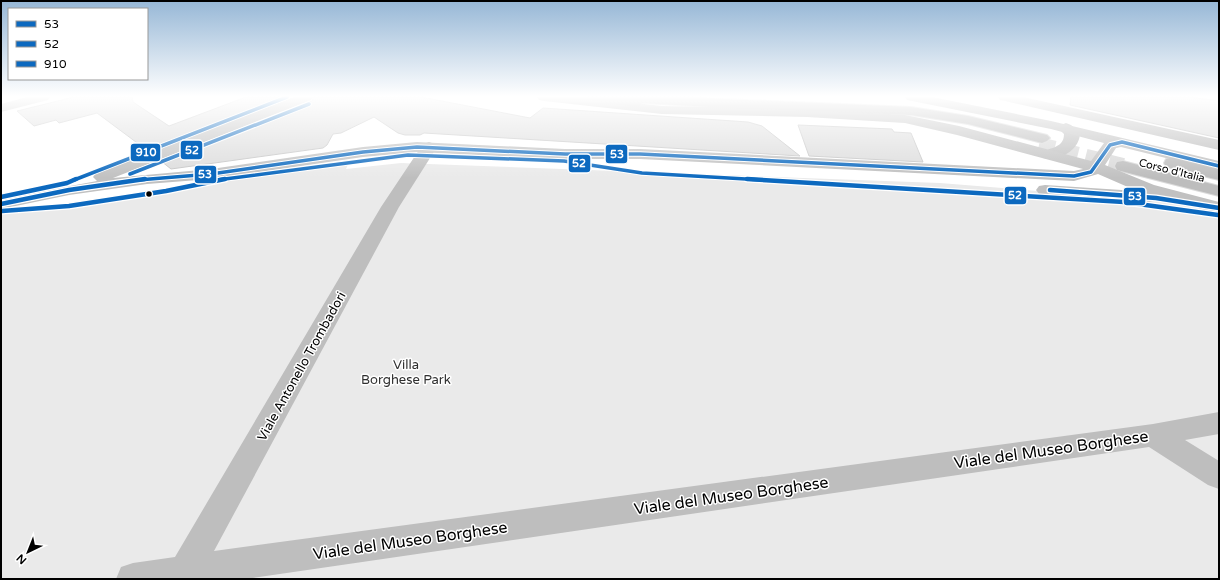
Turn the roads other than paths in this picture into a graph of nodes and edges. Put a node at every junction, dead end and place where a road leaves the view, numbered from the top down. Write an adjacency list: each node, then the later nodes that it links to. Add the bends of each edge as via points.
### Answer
1 (237, 124): 18 (main road)
2 (928, 124): 8 (main road, Corso d'Italia)
3 (960, 124): 8 (main road)
4 (995, 124): 8 (main road, Corso d'Italia)
5 (1048, 124): 7 (main road, Corso d'Italia)
6 (1126, 124): 9 (street)
7 (1066, 128): 8 (street, via 1072,133 1072,138 1064,150); 12 (main road, Corso d'Italia)
8 (1045, 143): 14 (main road, Corso d'Italia)
9 (1219, 145)
10 (430, 147): 11 (main road); 15 (main road, via 381,150); 27 (street, Viale Antonello Trombadori, via 390,207)
11 (565, 154): 14 (main road, via 640,154 1067,176 1087,174); 22 (main road, via 642,166 1125,195)
12 (1125, 155): 13 (main road, Corso d'Italia); 14 (main road, via 1110,146); 16 (main road, Corso d'Italia); 17 (main road, Corso d'Italia); 19 (main road)
13 (1219, 166)
14 (1096, 167): 22 (main road, Corso d'Italia, via 1148,189)
15 (211, 174): 18 (main road, via 156,178); 20 (main road, via 154,186)
16 (1219, 175)
17 (1219, 182)
18 (69, 190): 20 (main road); 21 (main road)
19 (1219, 191)
20 (44, 201): 21 (main road)
21 (1, 204)
22 (1200, 204): 23 (main road, Corso d'Italia)
23 (1219, 208)
24 (1219, 423): 25 (street, Viale del Museo Borghese)
25 (1153, 435): 26 (street); 27 (street, Viale del Museo Borghese, via 242,564)
26 (1219, 476)
27 (183, 575): 28 (street, Viale del Museo Borghese)
28 (133, 579)

